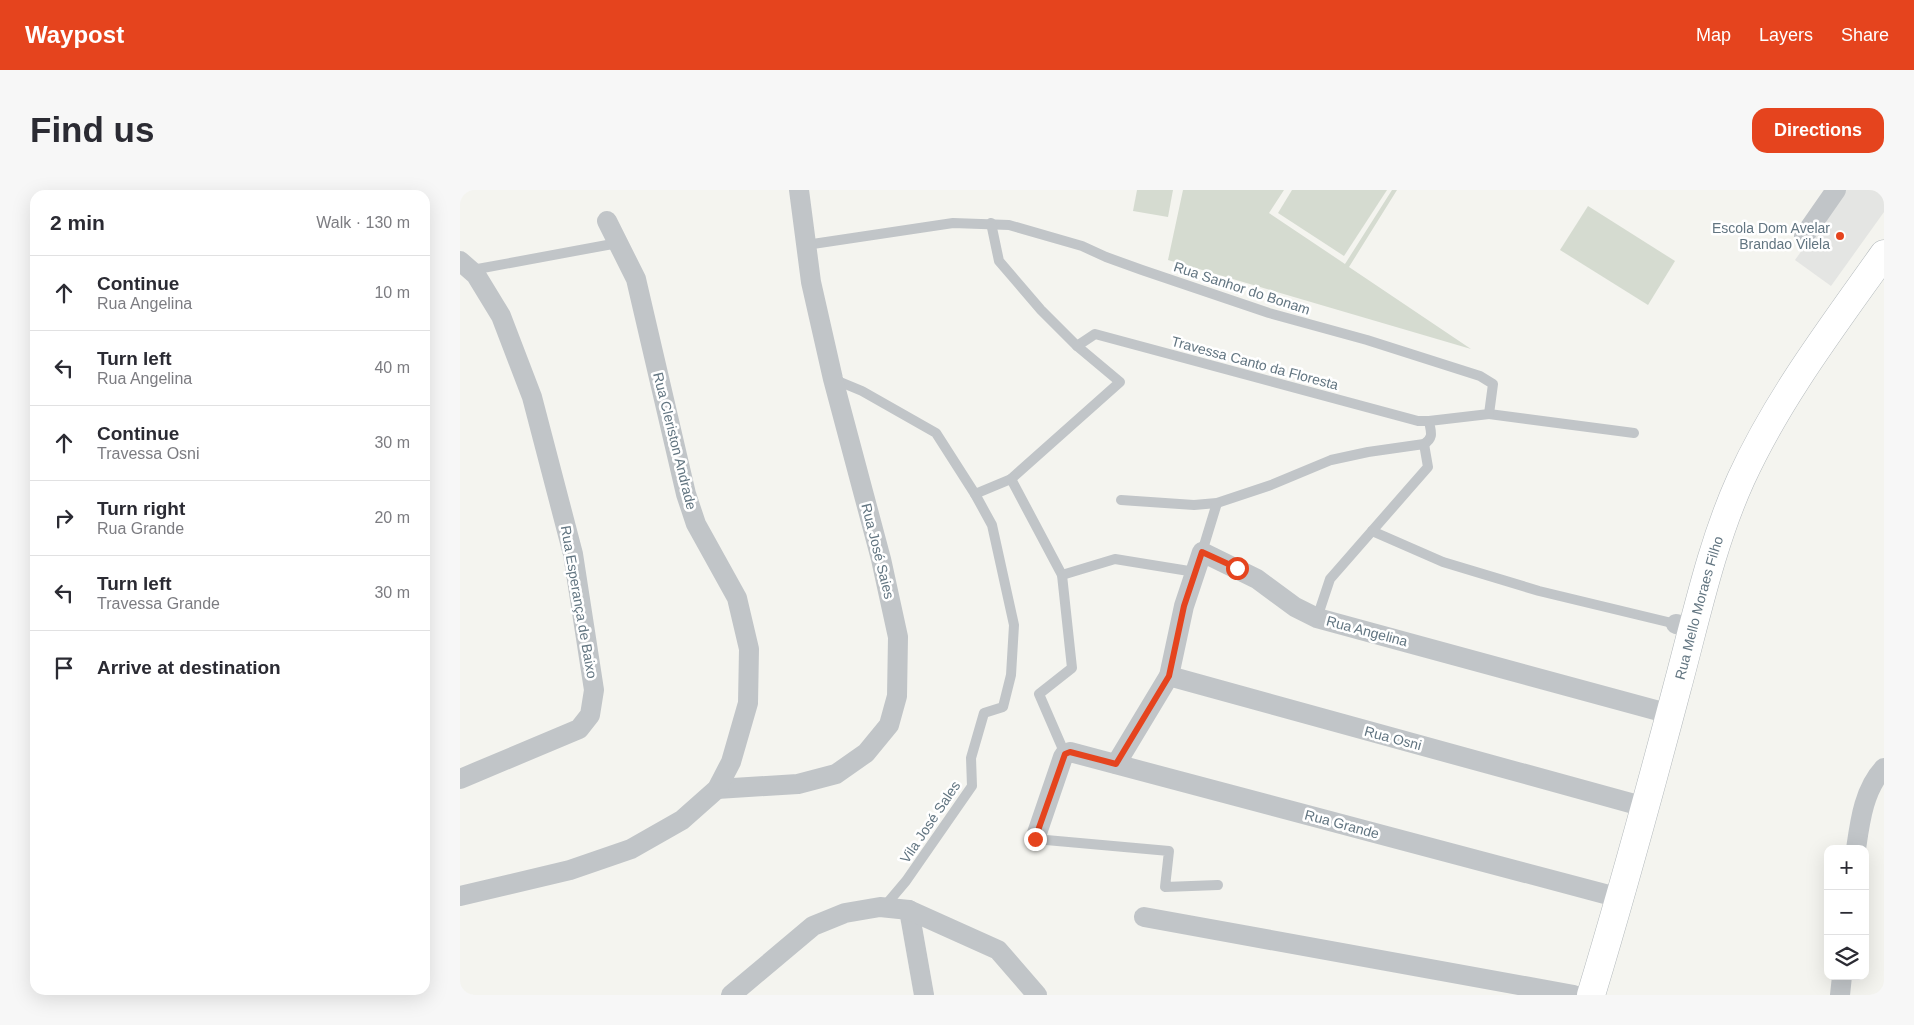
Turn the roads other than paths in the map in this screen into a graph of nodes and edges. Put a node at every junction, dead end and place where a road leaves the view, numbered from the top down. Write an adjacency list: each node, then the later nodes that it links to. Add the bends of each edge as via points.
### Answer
1 (799, 190): 7 (street, Rua José Saies)
2 (1836, 190): 5 (street)
3 (606, 221): 6 (street, Rua Cleriston Andrade)
4 (991, 223): 7 (lane, Rua Sanhor do Bonam, via 953,223); 10 (lane, via 999,261); 12 (lane, Rua Sanhor do Bonam, via 1054,237 1269,313 1480,376 1493,384)
5 (1804, 236)
6 (618, 243): 9 (lane); 32 (street, Rua Cleriston Andrade, via 636,279 686,494 696,524 737,598 749,649 748,703 730,762)
7 (806, 245): 11 (street, Rua José Saies)
8 (1884, 254): 25 (main road, Rua Mello Moraes Filho, via 1798,378 1768,428 1741,479)
9 (465, 266): 31 (street, Rua Esperança de Baixo, via 476,275 501,316 532,397 573,554 594,690 590,715 579,729)
10 (1076, 346): 13 (lane, Travessa Canto da Floresta, via 1095,334 1418,421); 16 (lane, via 1120,382)
11 (832, 378): 17 (lane, via 862,391 936,433); 32 (street, Rua José Saies, via 881,559 898,637 897,696 889,725 866,752 836,774 798,784)
12 (1489, 414): 13 (lane, Travessa Canto da Floresta); 14 (lane)
13 (1429, 421): 15 (lane, via 1432,436)
14 (1634, 433)
15 (1424, 444): 19 (lane, via 1331,460); 20 (lane, via 1428,467)
16 (1011, 479): 17 (lane); 23 (lane)
17 (975, 494): 39 (lane, Vila José Sales, via 992,525 1014,625 1011,675 1003,707 984,714 971,758 972,786)
18 (1120, 500): 19 (lane, via 1194,505)
19 (1217, 503): 21 (lane)
20 (1372, 530): 24 (lane, via 1330,579); 25 (lane, via 1443,562 1540,591)
21 (1202, 552): 22 (street); 24 (street, Rua Angelina, via 1257,578 1295,607)
22 (1195, 572): 23 (lane, via 1115,559); 26 (street)
23 (1062, 575): 28 (lane, via 1072,668 1039,694)
24 (1317, 618): 27 (street, Rua Angelina)
25 (1685, 626): 27 (main road, Rua Mello Moraes Filho)
26 (1169, 676): 29 (street); 33 (street, Rua Osni)
27 (1670, 714): 33 (main road, Rua Mello Moraes Filho)
28 (1065, 754): 29 (street, Rua Grande, via 1070,752); 34 (street)
29 (1116, 764): 38 (street, Rua Grande)
30 (1884, 768): 35 (street, via 1866,797)
31 (460, 779)
32 (717, 789): 37 (street, Rua Cleriston Andrade, via 682,820 631,849 570,870)
33 (1645, 807): 38 (main road, Rua Mello Moraes Filho)
34 (1035, 839): 36 (lane, via 1170,851 1165,887)
35 (1857, 845)
36 (1218, 885)
37 (460, 896)
38 (1620, 898): 47 (main road, Rua Mello Moraes Filho)
39 (884, 908): 40 (street); 43 (street, via 845,913 813,926)
40 (909, 910): 44 (street); 45 (street, via 998,950)
41 (1144, 917): 46 (street)
42 (1842, 980): 48 (street)
43 (731, 995)
44 (924, 995)
45 (1037, 995)
46 (1574, 995)
47 (1591, 995)
48 (1840, 995)

